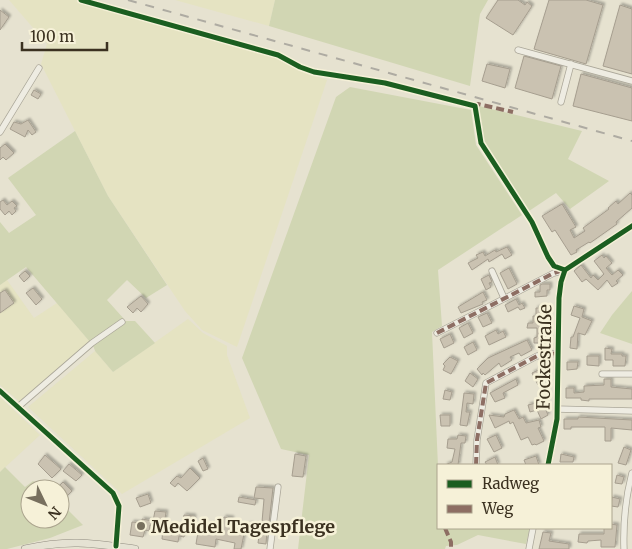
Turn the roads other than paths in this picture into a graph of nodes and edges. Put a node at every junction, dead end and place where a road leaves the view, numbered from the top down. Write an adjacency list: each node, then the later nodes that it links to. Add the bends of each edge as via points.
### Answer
1 (518, 50): 2 (street)
2 (571, 64): 4 (street); 5 (street)
3 (39, 68): 6 (street)
4 (632, 81)
5 (561, 102)
6 (0, 132)
7 (532, 222): 9 (street, via 554,266)
8 (632, 226): 9 (street)
9 (565, 270): 11 (street); 14 (street, Fockestraße, via 559,298)
10 (492, 271): 11 (street)
11 (504, 298): 13 (street)
12 (122, 322): 18 (street, via 92,343)
13 (437, 333)
14 (558, 353): 19 (street, Fockestraße); 21 (street, via 537,356 486,383)
15 (602, 374): 16 (street)
16 (632, 374)
17 (0, 391): 18 (street)
18 (18, 407): 26 (street, via 113,493 119,506)
19 (557, 409): 20 (street); 22 (street, Fockestraße)
20 (632, 410)
21 (474, 464)
22 (548, 464)
23 (632, 473): 31 (street, via 624,506)
24 (278, 487): 29 (street)
25 (534, 529): 30 (street)
26 (116, 546): 27 (main road, via 62,542); 28 (main road)
27 (25, 549)
28 (135, 549)
29 (270, 549)
30 (529, 549)
31 (624, 549)

